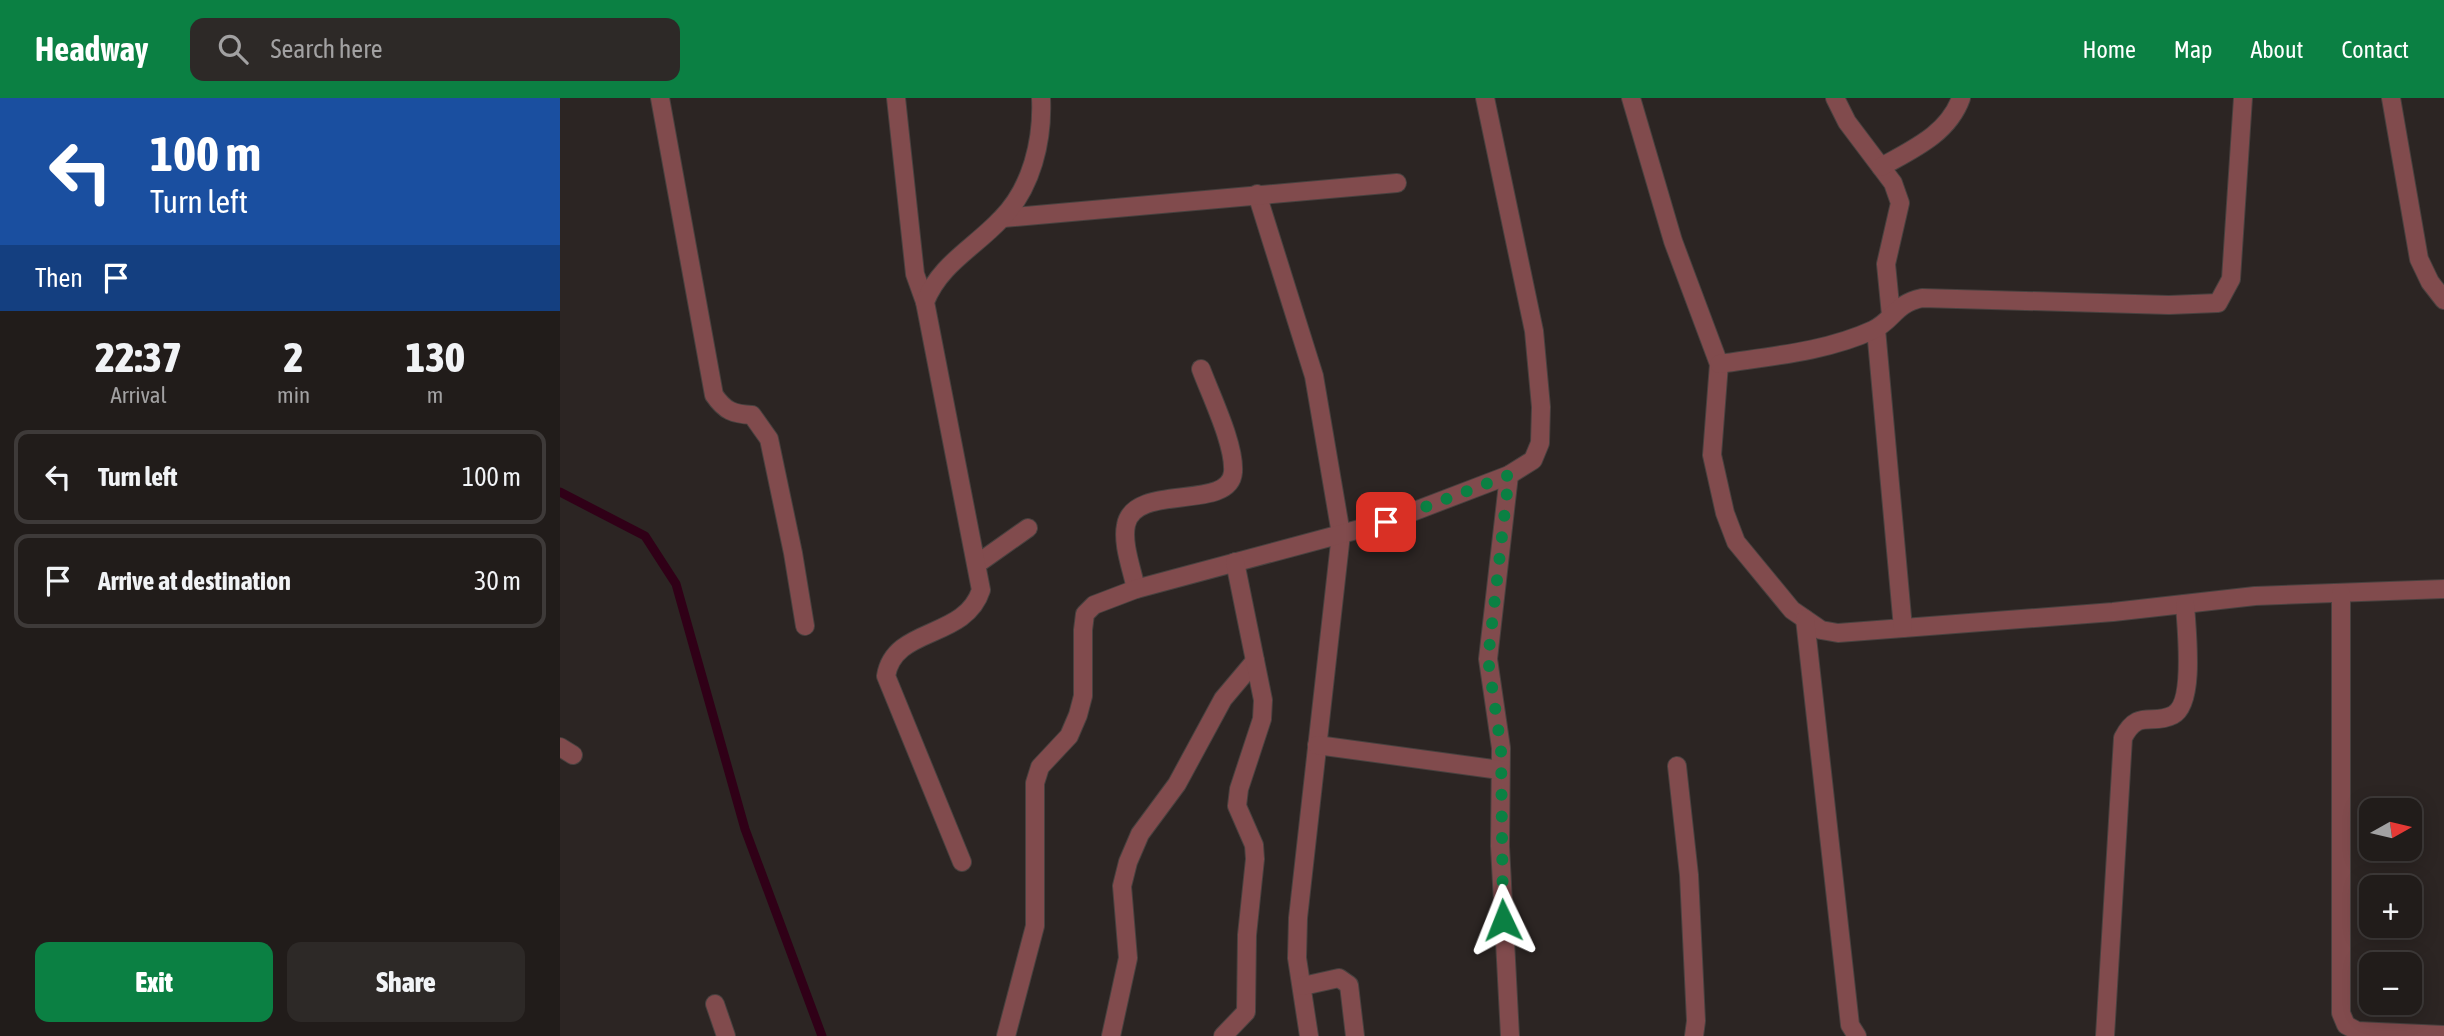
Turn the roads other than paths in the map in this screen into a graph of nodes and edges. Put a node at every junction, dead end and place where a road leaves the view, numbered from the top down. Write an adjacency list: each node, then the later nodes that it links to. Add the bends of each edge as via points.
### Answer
1 (660, 98): 30 (street, via 714,395 723,408 752,415 769,439)
2 (896, 98): 15 (street, via 915,274)
3 (1041, 98): 13 (street, via 1036,158)
4 (1485, 98): 20 (street, via 1534,331 1541,408 1541,443 1533,460)
5 (1630, 98): 18 (street, via 1673,241)
6 (1835, 98): 10 (street)
7 (1961, 98): 10 (street, via 1952,119 1933,137)
8 (2243, 98): 16 (street, via 2231,279 2218,303 1922,298 1905,302)
9 (2391, 98): 14 (street, via 2419,259)
10 (1881, 167): 16 (street, via 1900,203 1886,264)
11 (1397, 183): 12 (street)
12 (1256, 194): 13 (street); 22 (street, via 1314,376)
13 (1003, 218): 15 (street, via 949,264 932,283)
14 (2444, 300)
15 (925, 302): 24 (street)
16 (1891, 315): 17 (street)
17 (1876, 328): 18 (street, via 1825,347); 31 (street)
18 (1719, 364): 29 (street, via 1713,455 1725,513 1736,542)
19 (1201, 369): 25 (street, via 1230,453 1230,483 1219,491 1144,504 1131,511 1126,540)
20 (1509, 475): 22 (street, via 1386,522); 35 (street, via 1488,659)
21 (1028, 527): 24 (street)
22 (1341, 534): 23 (street); 33 (street)
23 (1235, 562): 25 (street); 32 (street)
24 (977, 564): 36 (street, via 981,590 976,606 899,649 888,661 886,676)
25 (1136, 589): 41 (street, via 1094,605 1085,614 1083,696 1078,715 1069,736 1040,767 1035,783 1035,926)
26 (2444, 589): 27 (street)
27 (2341, 593): 28 (street); 39 (street, via 2341,1013 2346,1025 2357,1031)
28 (2185, 604): 31 (street); 49 (street, via 2188,666 2183,705 2173,715 2138,720 2123,738)
29 (1805, 620): 31 (street, via 1838,633); 48 (street, via 1850,1025)
30 (805, 626)
31 (1903, 628)
32 (1255, 661): 42 (street, via 1223,699 1177,784 1140,834 1128,862 1122,886 1128,958); 43 (street, via 1264,700 1262,719 1237,806 1254,845 1255,859 1247,935 1247,1001 1243,1018)
33 (1317, 745): 35 (street); 37 (street, via 1297,918 1297,958)
34 (1677, 766): 47 (street, via 1689,875)
35 (1500, 770): 46 (street)
36 (962, 862)
37 (1303, 986): 44 (street); 45 (street, via 1339,978 1349,985)
38 (715, 1004): 40 (street)
39 (2444, 1035)
40 (726, 1036)
41 (1006, 1036)
42 (1111, 1036)
43 (1223, 1036)
44 (1309, 1036)
45 (1355, 1036)
46 (1510, 1036)
47 (1694, 1036)
48 (1857, 1036)
49 (2105, 1036)

